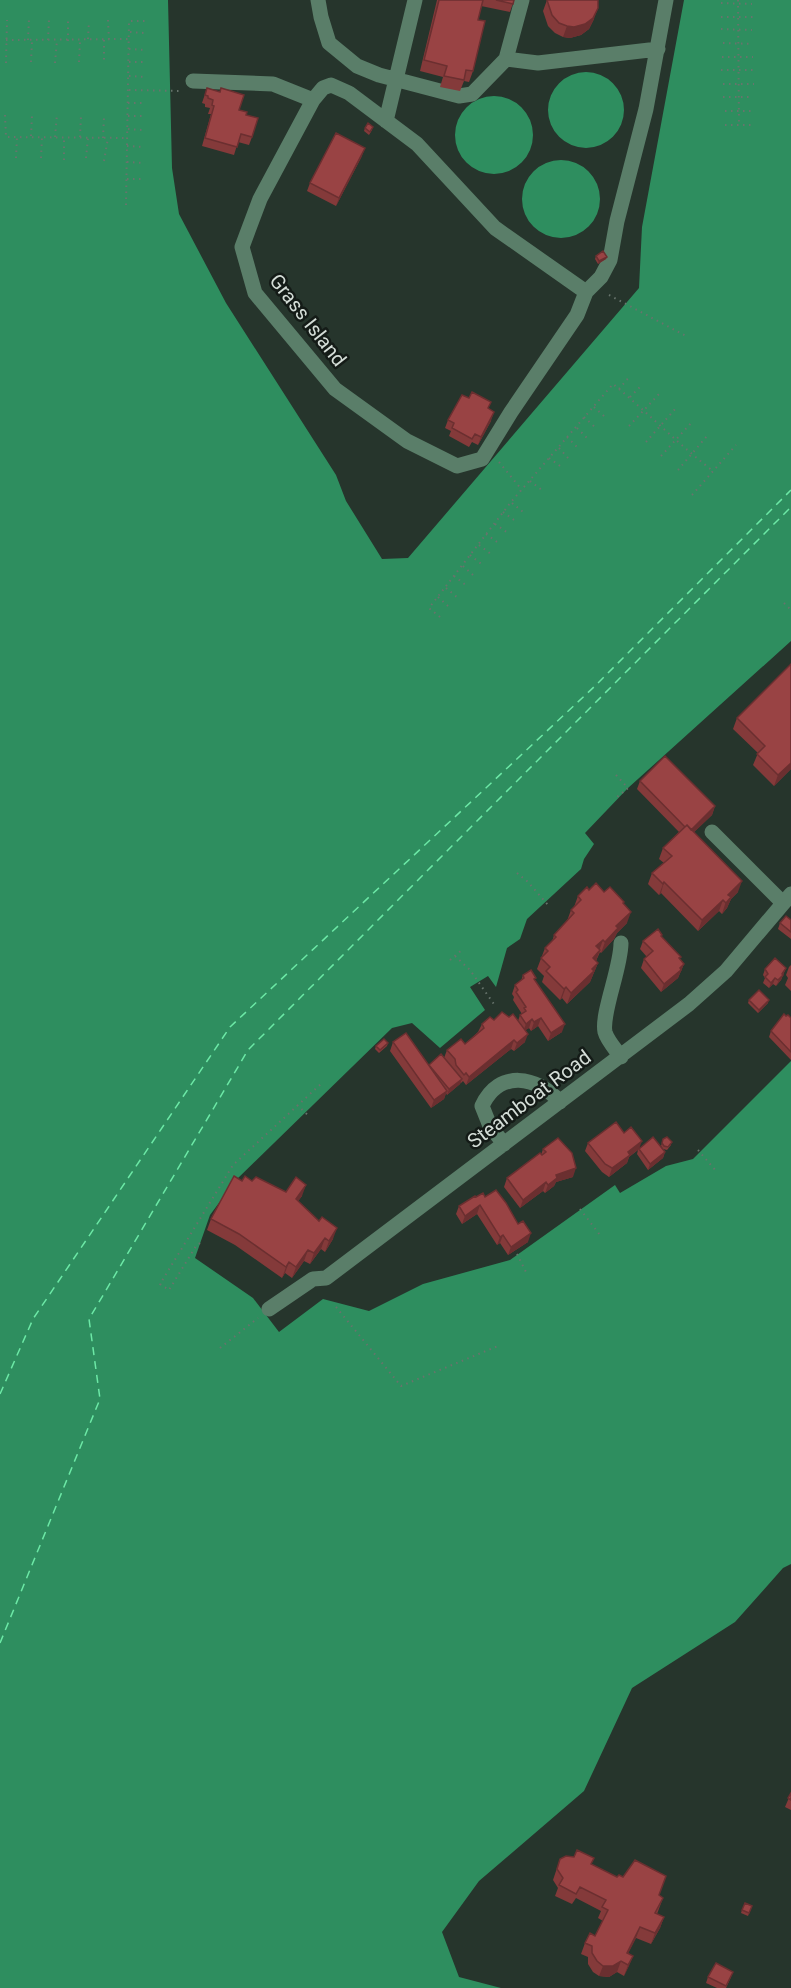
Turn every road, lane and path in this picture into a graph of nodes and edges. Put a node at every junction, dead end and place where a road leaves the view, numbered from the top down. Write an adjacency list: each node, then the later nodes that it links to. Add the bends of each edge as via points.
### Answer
1 (318, 0): 55 (street, via 329,43 357,66)
2 (415, 0): 55 (street)
3 (522, 0): 42 (street)
4 (666, 0): 37 (street, Grass Island)
5 (738, 2): 6 (path); 7 (path); 9 (path)
6 (722, 3)
7 (752, 4)
8 (721, 17): 9 (path)
9 (738, 17): 10 (path); 19 (path)
10 (753, 17)
11 (7, 20): 24 (path)
12 (29, 20): 25 (path)
13 (49, 20): 26 (path)
14 (68, 20): 32 (path)
15 (108, 20): 31 (path)
16 (88, 21): 29 (path)
17 (145, 21): 21 (path, via 129,21)
18 (721, 29): 19 (path)
19 (738, 30): 20 (path); 34 (path)
20 (752, 30)
21 (129, 32): 22 (path); 23 (path)
22 (145, 33)
23 (129, 39): 31 (path); 36 (path)
24 (6, 40): 25 (path); 48 (path)
25 (30, 40): 26 (path); 44 (path)
26 (48, 40): 27 (path)
27 (57, 40): 32 (path); 49 (path)
28 (80, 40): 29 (path); 32 (path); 45 (path)
29 (88, 40): 30 (path)
30 (104, 40): 31 (path); 43 (path)
31 (109, 40)
32 (68, 41)
33 (723, 43): 34 (path)
34 (738, 43): 35 (path); 40 (path)
35 (753, 44)
36 (129, 49): 38 (path); 46 (path)
37 (658, 49): 42 (street, via 538,63); 105 (street, Grass Island, via 613,253 601,277)
38 (147, 50)
39 (722, 57): 40 (path)
40 (738, 57): 41 (path); 52 (path)
41 (753, 57)
42 (506, 59): 55 (street, via 472,94 459,96)
43 (104, 61)
44 (32, 62)
45 (79, 62)
46 (129, 62): 47 (path); 53 (path)
47 (146, 62)
48 (6, 63)
49 (55, 63)
50 (721, 70): 52 (path)
51 (753, 70): 52 (path)
52 (738, 71): 57 (path)
53 (128, 76): 54 (path); 60 (path)
54 (147, 77)
55 (396, 79): 77 (street)
56 (723, 84): 57 (path)
57 (738, 84): 58 (path); 63 (path)
58 (754, 84)
59 (188, 86): 60 (path); 64 (street, via 273,84)
60 (128, 90): 65 (path)
61 (723, 97): 63 (path)
62 (753, 97): 63 (path)
63 (738, 98): 68 (path)
64 (313, 100): 77 (street, via 323,88 332,85); 105 (street, Grass Island, via 260,199 242,248 255,292 335,388 407,441 457,466 482,459 577,315)
65 (128, 103): 66 (path); 74 (path)
66 (143, 103)
67 (725, 111): 68 (path)
68 (739, 111): 69 (path); 80 (path)
69 (753, 111)
70 (57, 114): 86 (path)
71 (5, 115): 83 (path, via 6,136)
72 (32, 115): 84 (path)
73 (81, 116): 88 (path)
74 (128, 116): 75 (path); 81 (path)
75 (145, 116)
76 (104, 117): 90 (path)
77 (386, 121): 105 (street, via 417,144 495,228)
78 (754, 124): 80 (path)
79 (724, 125): 80 (path)
80 (739, 125)
81 (127, 129): 82 (path); 92 (path)
82 (143, 130)
83 (17, 137): 84 (path); 95 (path)
84 (31, 137): 85 (path)
85 (42, 137): 86 (path); 96 (path)
86 (56, 137): 87 (path)
87 (64, 137): 88 (path); 98 (path)
88 (80, 138): 89 (path)
89 (87, 138): 90 (path); 97 (path)
90 (103, 138): 91 (path)
91 (108, 138): 92 (path); 99 (path)
92 (127, 138): 93 (path)
93 (127, 146): 94 (path); 100 (path)
94 (144, 147)
95 (16, 158)
96 (41, 158)
97 (86, 158)
98 (64, 160)
99 (104, 161)
100 (127, 162): 101 (path); 102 (path)
101 (145, 163)
102 (126, 179): 103 (path); 104 (path)
103 (143, 179)
104 (126, 205)
105 (586, 292)
106 (609, 295): 107 (path)
107 (686, 336)
108 (630, 376): 110 (path)
109 (640, 386): 112 (path)
110 (619, 389): 112 (path); 113 (path, via 613,384)
111 (660, 393): 115 (path)
112 (630, 398): 115 (path)
113 (594, 406): 116 (path); 117 (path)
114 (676, 408): 119 (path)
115 (645, 410): 119 (path); 120 (path)
116 (584, 417): 121 (path); 122 (path)
117 (606, 418)
118 (692, 422): 126 (path)
119 (660, 425): 126 (path); 127 (path)
120 (629, 426)
121 (576, 427): 124 (path); 125 (path)
122 (597, 429)
123 (707, 436): 131 (path)
124 (567, 437): 129 (path); 130 (path)
125 (588, 438)
126 (676, 440): 131 (path); 132 (path)
127 (646, 442)
128 (736, 446): 138 (path)
129 (558, 447): 134 (path); 135 (path)
130 (579, 448)
131 (691, 454): 137 (path); 138 (path)
132 (661, 456)
133 (495, 458): 140 (path)
134 (549, 458): 136 (path); 139 (path)
135 (569, 459)
136 (563, 468)
137 (678, 470)
138 (713, 471): 142 (path)
139 (529, 481): 140 (path); 141 (path)
140 (522, 490): 143 (path)
141 (542, 490)
142 (692, 495)
143 (511, 502): 144 (path); 145 (path)
144 (503, 512): 146 (path); 147 (path)
145 (523, 512)
146 (517, 522)
147 (495, 523): 148 (path); 149 (path)
148 (508, 533)
149 (486, 534): 150 (path); 151 (path)
150 (478, 544): 152 (path); 153 (path)
151 (500, 544)
152 (491, 554)
153 (470, 555): 154 (path); 155 (path)
154 (462, 565): 156 (path); 157 (path)
155 (484, 566)
156 (454, 576): 158 (path); 159 (path)
157 (474, 576)
158 (467, 586)
159 (445, 587): 160 (path); 161 (path)
160 (437, 597): 163 (path); 165 (path, via 429,608)
161 (458, 598)
162 (784, 603): 164 (path)
163 (449, 607)
164 (791, 610)
165 (440, 617)
166 (616, 775): 167 (path, via 628,788)
167 (616, 798)
168 (712, 832): 170 (street)
169 (517, 873): 171 (path)
170 (787, 898): 177 (street, Steamboat Road, via 711,986)
171 (548, 905)
172 (621, 943): 177 (street, via 605,1032)
173 (463, 949): 174 (path)
174 (455, 956): 175 (path); 176 (path)
175 (450, 960)
176 (496, 1007)
177 (621, 1057): 179 (street, Steamboat Road)
178 (323, 1082): 180 (path)
179 (560, 1102): 182 (street, Steamboat Road); 182 (street, via 548,1089 521,1081 499,1084 487,1094 482,1106)
180 (297, 1105): 181 (path); 187 (path, via 233,1165 160,1284 169,1290)
181 (310, 1117)
182 (504, 1144): 191 (street, Steamboat Road, via 326,1278 313,1279)
183 (698, 1150): 184 (path)
184 (717, 1172)
185 (580, 1209): 186 (path)
186 (600, 1235)
187 (200, 1243)
188 (517, 1254): 189 (path)
189 (526, 1272)
190 (336, 1307): 192 (path, via 401,1386)
191 (269, 1309): 193 (path)
192 (498, 1346)
193 (220, 1348)

